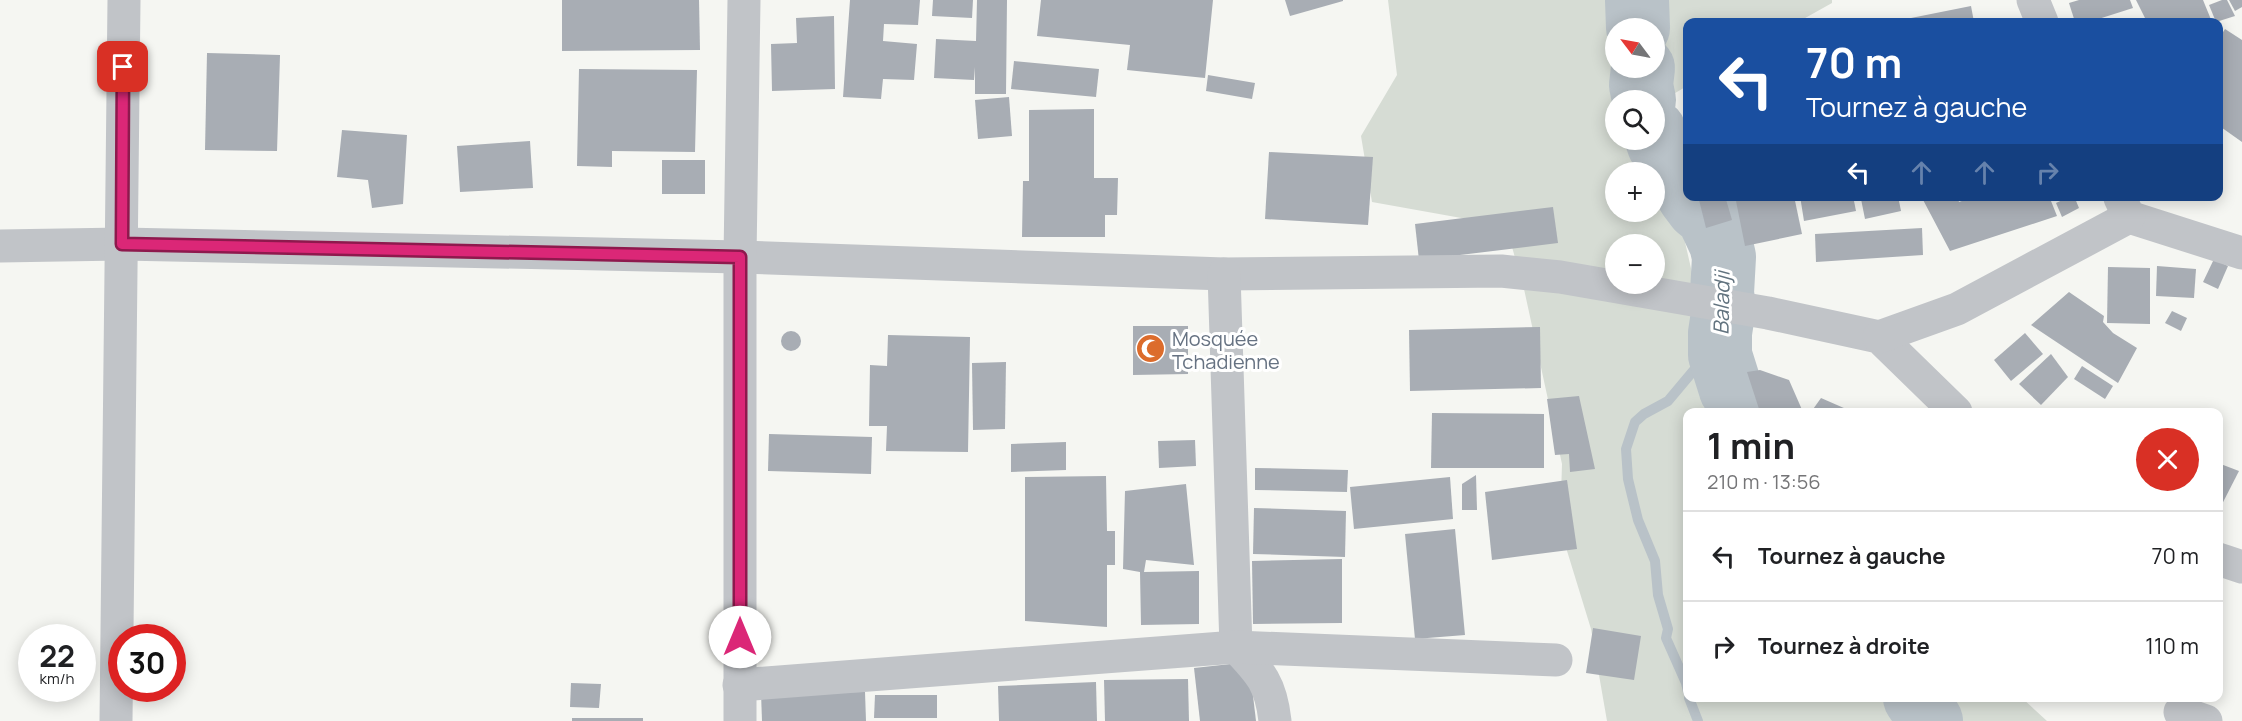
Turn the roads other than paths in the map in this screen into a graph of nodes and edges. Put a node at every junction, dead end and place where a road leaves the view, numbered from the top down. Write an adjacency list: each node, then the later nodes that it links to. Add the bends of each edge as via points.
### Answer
1 (124, 0): 6 (street)
2 (744, 0): 9 (street)
3 (2033, 0): 4 (street)
4 (2040, 18)
5 (2124, 207): 8 (street); 11 (street, via 1957,309)
6 (122, 244): 7 (street); 9 (street); 18 (street)
7 (0, 246)
8 (2242, 253)
9 (740, 257): 10 (street); 17 (street)
10 (1224, 274): 11 (street, via 1501,271 1560,277 1768,313); 15 (street)
11 (1879, 337): 12 (street)
12 (1952, 408)
13 (2223, 561): 14 (street)
14 (2242, 567)
15 (1236, 647): 16 (street); 17 (street); 20 (street, via 1260,671 1272,698)
16 (1556, 660)
17 (740, 685): 19 (street)
18 (116, 721)
19 (740, 721)
20 (1275, 721)

